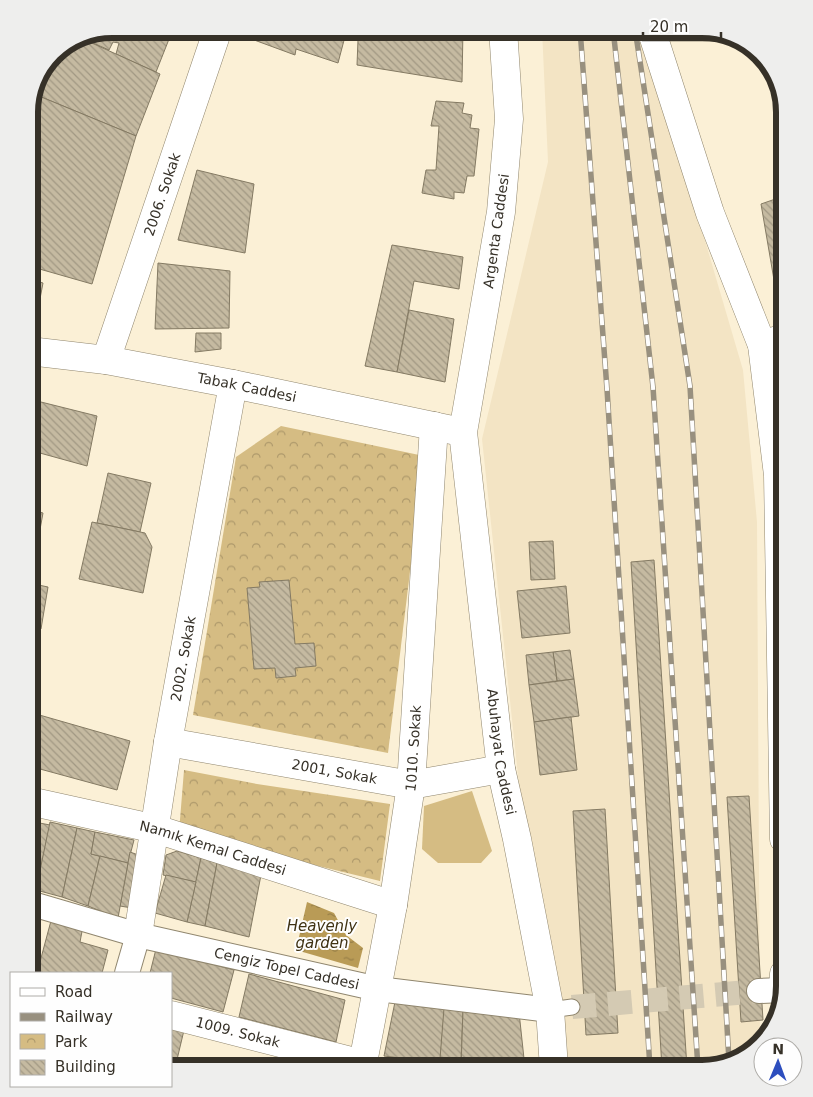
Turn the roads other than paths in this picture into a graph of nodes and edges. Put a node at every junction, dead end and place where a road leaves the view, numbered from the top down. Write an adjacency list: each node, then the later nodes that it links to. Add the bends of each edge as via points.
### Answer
1 (215, 37): 6 (street, 2006. Sokak)
2 (503, 38): 10 (street, Argenta Caddesi, via 508,119 501,212)
3 (654, 38): 4 (street, via 710,212)
4 (773, 341): 8 (street)
5 (38, 352): 6 (street, Tabak Caddesi)
6 (106, 360): 7 (street, Tabak Caddesi)
7 (233, 384): 9 (street, Tabak Caddesi); 11 (street, 2002. Sokak)
8 (776, 391)
9 (434, 426): 10 (street, Tabak Caddesi); 13 (street, 1010. Sokak)
10 (463, 432): 12 (street, Abuhayat Caddesi)
11 (168, 742): 13 (street, 2001, Sokak); 15 (street, 2002. Sokak)
12 (501, 769): 13 (street, 2001, Sokak); 21 (street, Abuhayat Caddesi)
13 (411, 785): 17 (street, 1010. Sokak)
14 (37, 803): 15 (street, Namık Kemal Caddesi)
15 (156, 829): 17 (street, Namık Kemal Caddesi); 18 (street, 2002. Sokak)
16 (37, 905): 18 (street, Cengiz Topel Caddesi)
17 (393, 905): 20 (street, 1010. Sokak)
18 (138, 935): 19 (street); 20 (street, Cengiz Topel Caddesi)
19 (127, 972)
20 (378, 988): 21 (street, Cengiz Topel Caddesi); 24 (street, 1010. Sokak)
21 (561, 1009): 25 (street, Abuhayat Caddesi)
22 (172, 1015): 23 (street, 1009. Sokak)
23 (340, 1060)
24 (364, 1060)
25 (555, 1060)

